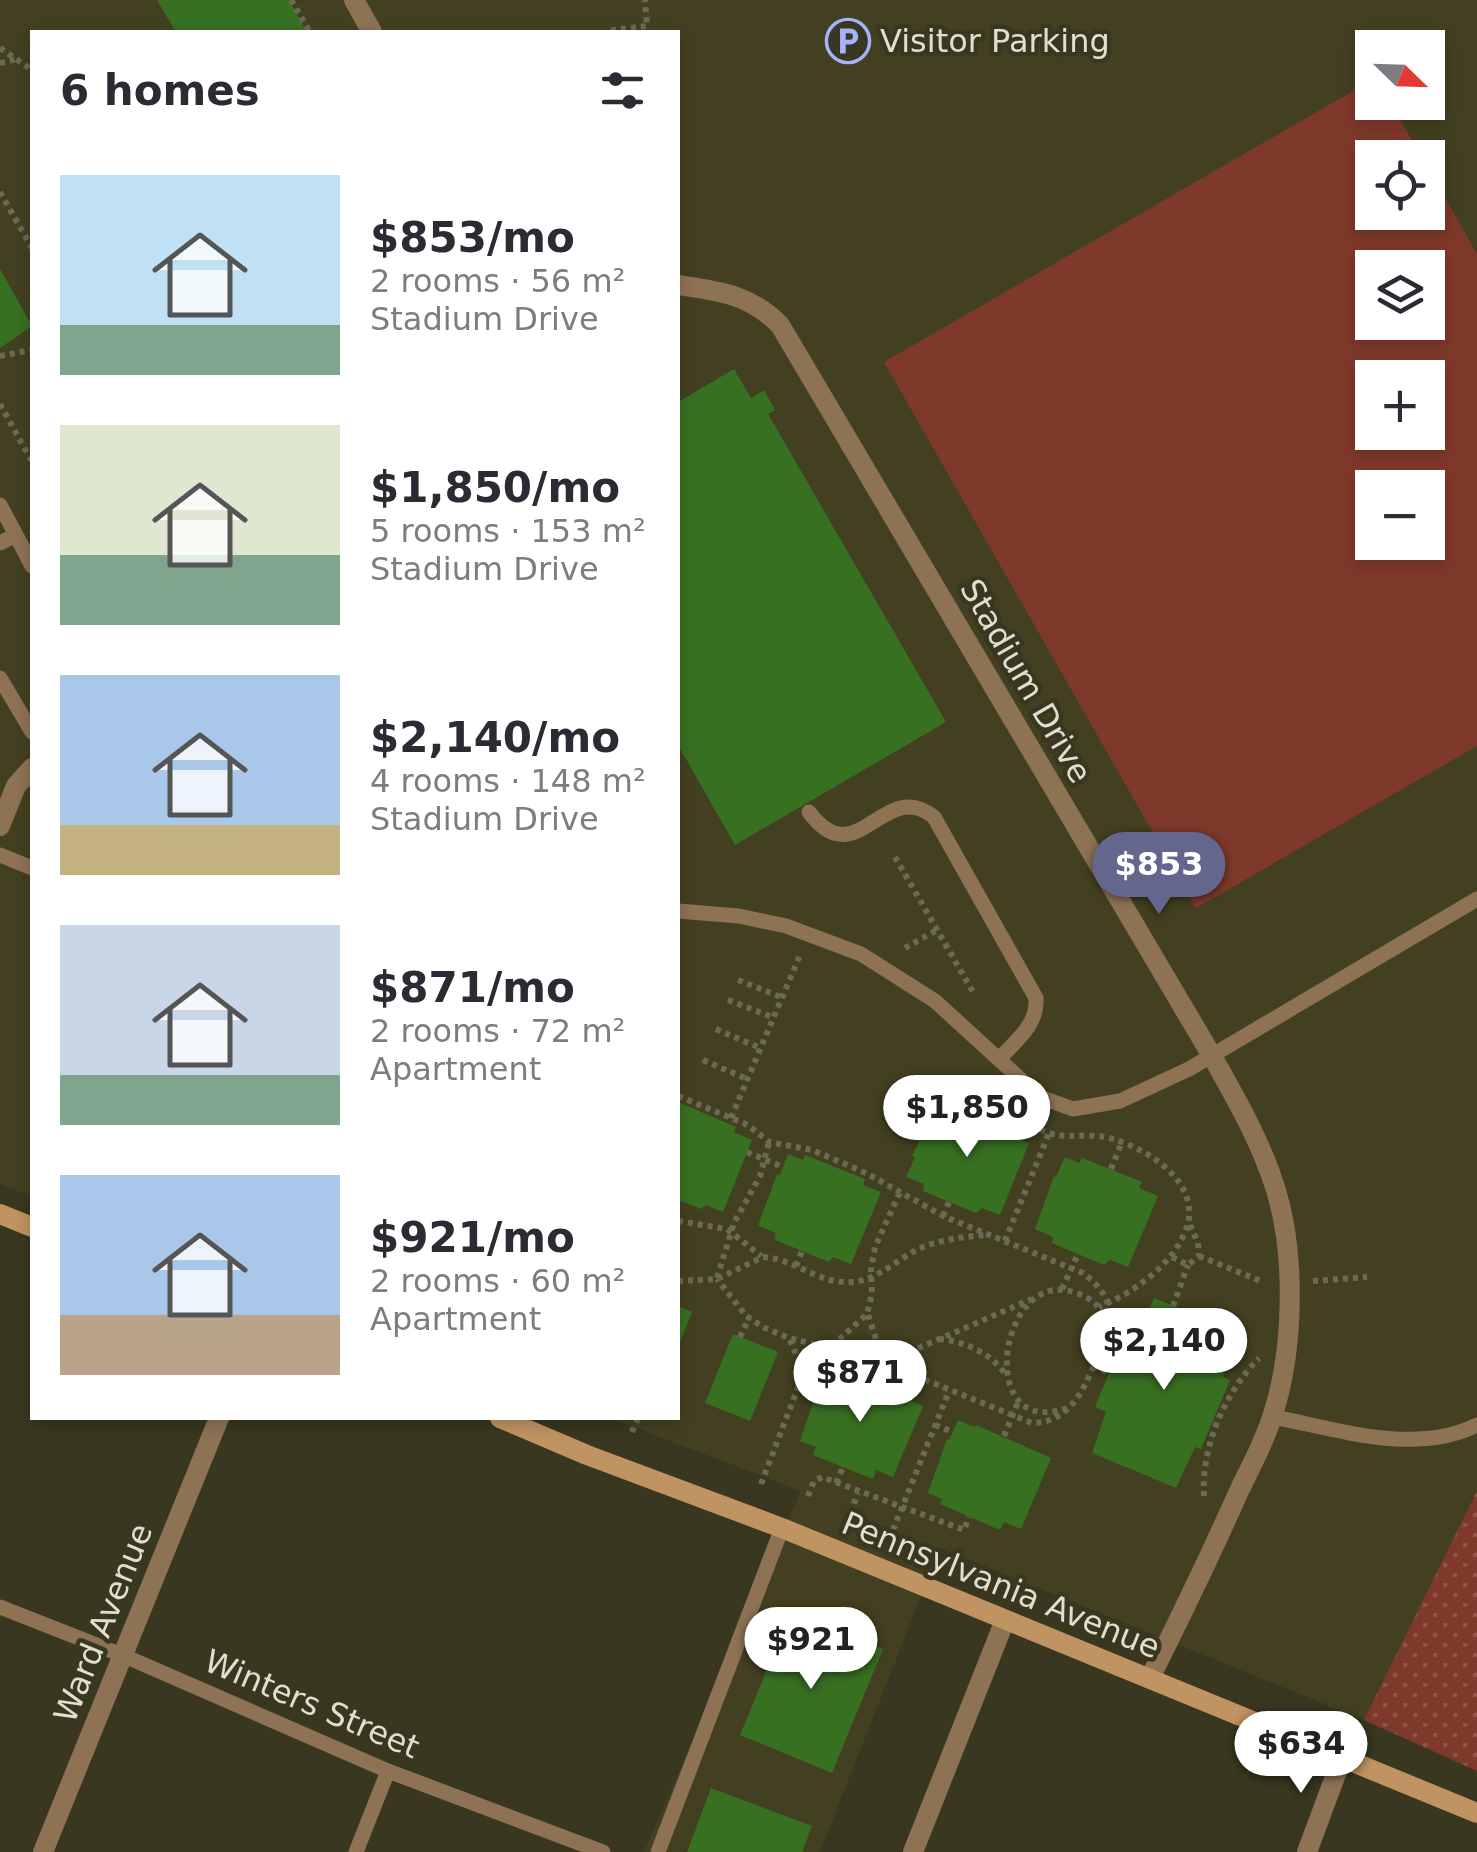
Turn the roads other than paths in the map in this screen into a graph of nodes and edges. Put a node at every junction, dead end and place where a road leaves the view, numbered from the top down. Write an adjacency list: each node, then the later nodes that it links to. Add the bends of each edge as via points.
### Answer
1 (354, 0): 2 (street)
2 (371, 30)
3 (680, 285): 17 (street, Stadium Drive, via 740,297 764,308 780,326)
4 (0, 505): 5 (lane)
5 (16, 535): 6 (lane); 7 (lane)
6 (0, 544)
7 (30, 562)
8 (0, 678): 9 (lane)
9 (30, 729)
10 (30, 770): 12 (street)
11 (809, 812): 18 (lane, via 843,836 906,806 934,817 1036,998 1029,1026)
12 (0, 826)
13 (0, 855): 14 (lane)
14 (30, 867)
15 (1477, 899): 17 (lane)
16 (680, 911): 18 (lane, via 774,923 831,940 935,1001)
17 (1212, 1056): 18 (lane, via 1138,1094 1073,1109 1040,1096); 21 (street, Stadium Drive, via 1254,1133 1286,1237 1286,1349)
18 (1000, 1058)
19 (0, 1214): 20 (main road)
20 (30, 1227)
21 (1273, 1416): 24 (lane, via 1420,1440); 29 (street, Stadium Drive)
22 (218, 1420): 28 (street, Ward Avenue)
23 (505, 1420): 25 (main road, Pennsylvania Avenue)
24 (1477, 1425)
25 (782, 1528): 27 (main road, Pennsylvania Avenue); 36 (lane)
26 (0, 1607): 28 (lane, Winters Street)
27 (1005, 1620): 29 (main road, Pennsylvania Avenue); 37 (street)
28 (122, 1655): 31 (lane, Winters Street); 33 (street, Ward Avenue)
29 (1150, 1678): 30 (main road, Pennsylvania Avenue)
30 (1342, 1758): 32 (main road, Pennsylvania Avenue); 38 (street)
31 (388, 1771): 34 (lane); 35 (lane, Winters Street)
32 (1477, 1813)
33 (44, 1852)
34 (356, 1852)
35 (603, 1852)
36 (658, 1852)
37 (914, 1852)
38 (1307, 1852)

